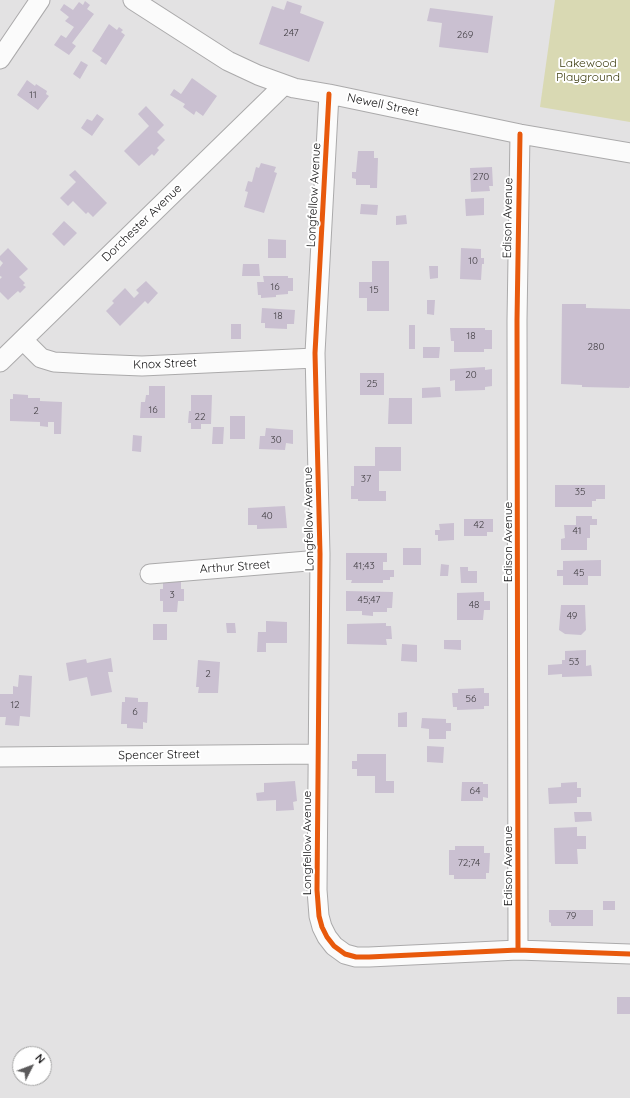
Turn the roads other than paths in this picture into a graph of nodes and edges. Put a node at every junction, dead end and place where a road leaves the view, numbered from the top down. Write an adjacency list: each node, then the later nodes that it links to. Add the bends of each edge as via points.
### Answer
1 (40, 0): 3 (street)
2 (133, 0): 4 (street, Newell Street, via 228,61)
3 (0, 59)
4 (284, 85): 5 (street, Newell Street); 8 (street, Dorchester Avenue)
5 (329, 94): 6 (street, Newell Street); 9 (street, Longfellow Avenue)
6 (520, 134): 7 (street, Newell Street); 15 (street, Edison Avenue, via 517,320)
7 (630, 152)
8 (23, 340): 9 (street, Knox Street, via 41,358 54,362 142,366); 10 (street, Dorchester Avenue)
9 (316, 358): 11 (street, Longfellow Avenue)
10 (0, 362)
11 (320, 560): 12 (street, Arthur Street); 13 (street, Longfellow Avenue)
12 (150, 574)
13 (318, 754): 14 (street, Spencer Street); 15 (street, Longfellow Avenue, via 318,907 322,927 337,949 345,954 361,957)
14 (0, 757)
15 (518, 950): 16 (street)
16 (630, 954)

